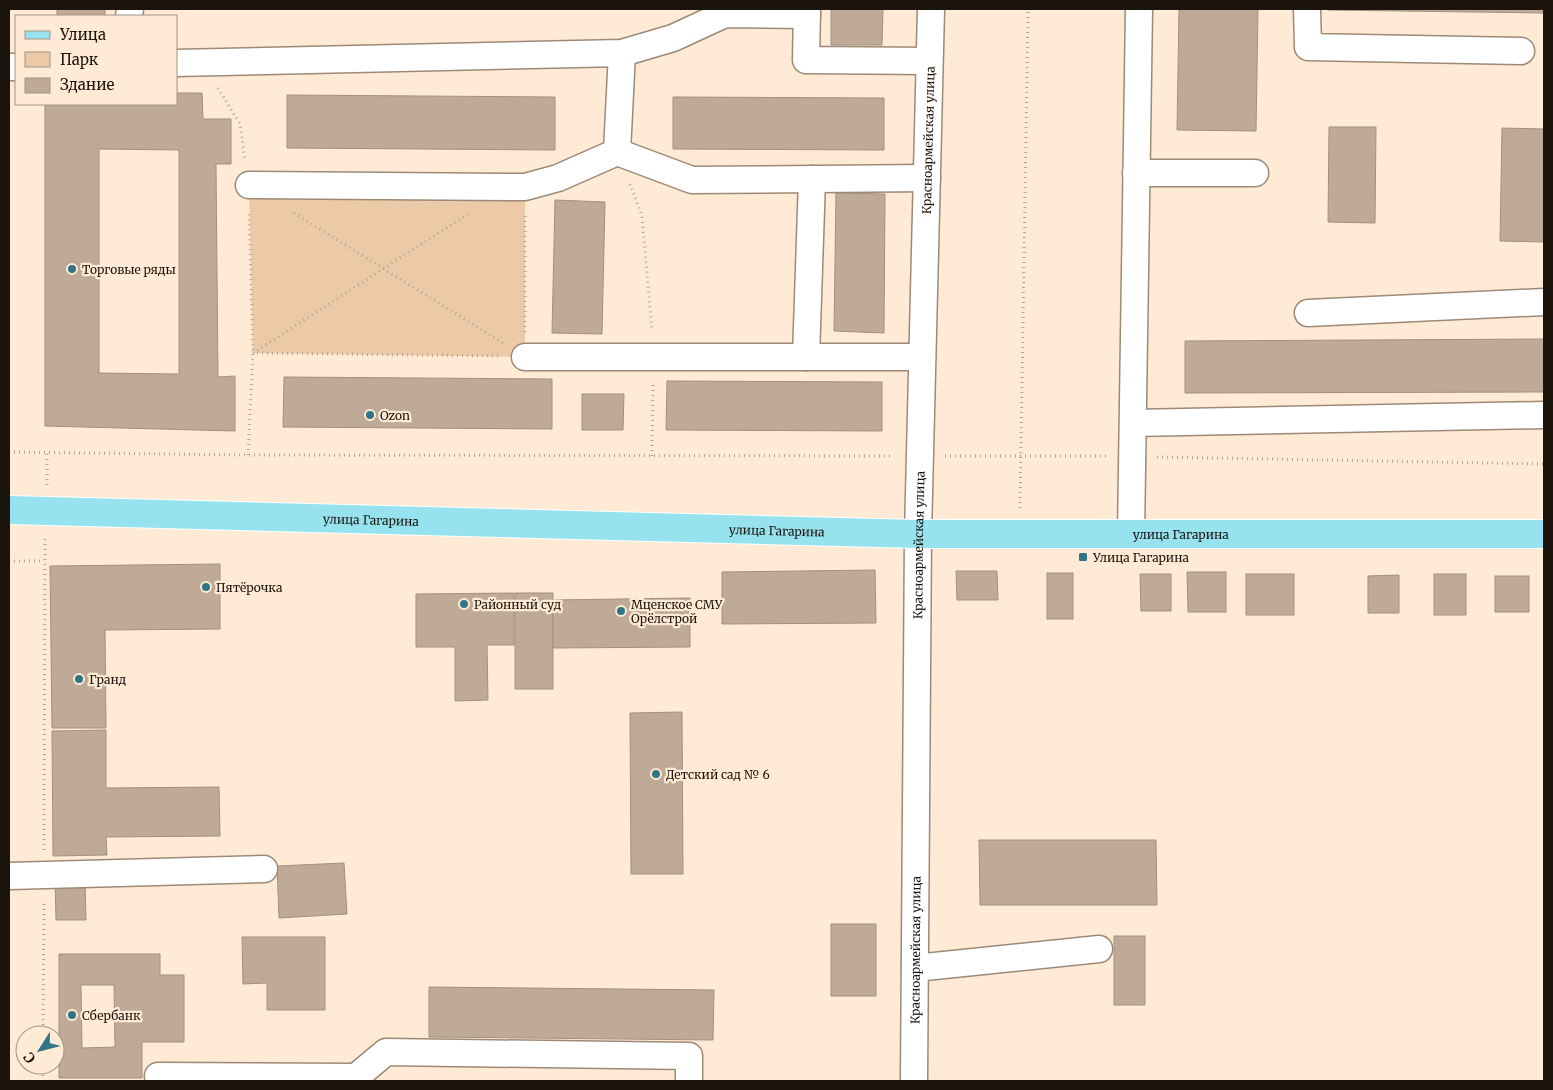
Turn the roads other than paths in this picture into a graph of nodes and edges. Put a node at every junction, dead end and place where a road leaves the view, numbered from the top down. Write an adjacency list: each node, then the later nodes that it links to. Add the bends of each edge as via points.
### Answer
1 (931, 9): 7 (street, Красноармейская улица)
2 (1139, 9): 10 (street)
3 (1307, 9): 5 (street, via 1308,47)
4 (807, 12): 6 (street, via 725,14 672,38); 7 (street, via 806,60)
5 (1521, 51)
6 (622, 53): 8 (street); 9 (street)
7 (929, 61): 12 (street, Красноармейская улица)
8 (186, 63)
9 (617, 152): 13 (street, via 692,180); 14 (street, via 558,178 517,187)
10 (1136, 173): 11 (street); 21 (street)
11 (1255, 173)
12 (927, 178): 13 (street); 19 (street, Красноармейская улица)
13 (812, 179): 18 (street)
14 (248, 185)
15 (1544, 302): 16 (street)
16 (1308, 313)
17 (525, 357): 18 (street)
18 (806, 357): 19 (street)
19 (922, 357): 23 (street, Красноармейская улица)
20 (1544, 415): 21 (street)
21 (1133, 423): 24 (street)
22 (9, 510): 23 (main road, улица Гагарина)
23 (918, 534): 24 (main road, улица Гагарина); 29 (street, Красноармейская улица)
24 (1131, 534): 25 (main road, улица Гагарина)
25 (1544, 534)
26 (264, 869): 27 (street)
27 (9, 876)
28 (1099, 949): 29 (street)
29 (915, 968): 33 (street, Красноармейская улица)
30 (158, 1076): 31 (street)
31 (356, 1079): 32 (street, via 386,1052 689,1056)
32 (689, 1081)
33 (914, 1081)

